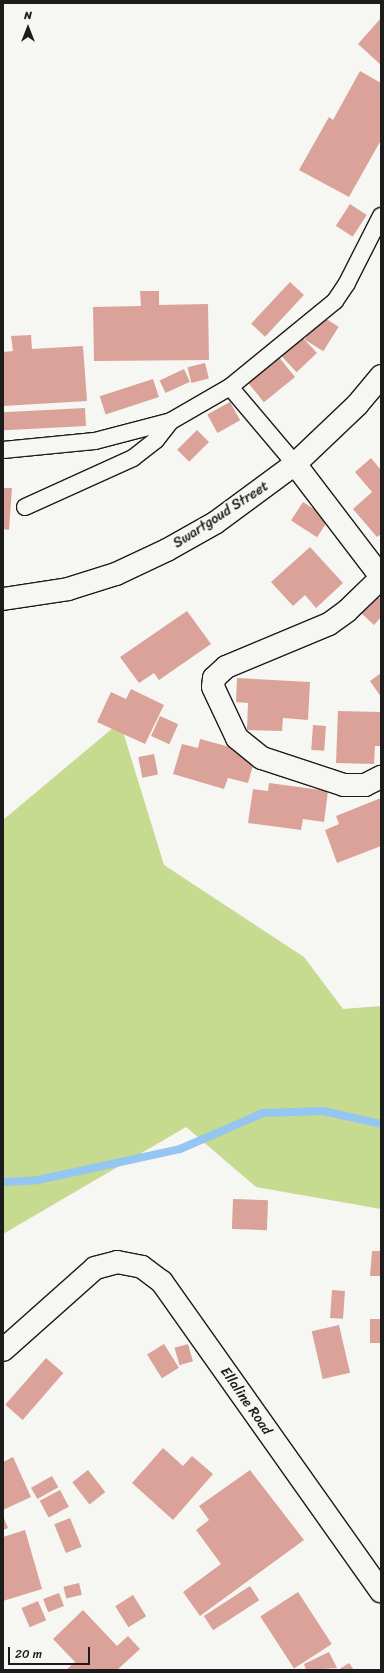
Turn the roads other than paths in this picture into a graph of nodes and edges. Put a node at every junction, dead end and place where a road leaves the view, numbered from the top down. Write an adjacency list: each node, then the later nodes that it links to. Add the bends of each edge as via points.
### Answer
1 (381, 216): 3 (lane, via 347,283 334,301)
2 (381, 376): 6 (street, Swartgoud Street, via 357,405)
3 (230, 388): 4 (lane); 6 (lane)
4 (170, 421): 5 (lane, via 96,441); 7 (lane, via 156,440 133,458)
5 (3, 450)
6 (295, 464): 8 (street); 9 (street, Swartgoud Street, via 215,523 167,550 116,574 68,589)
7 (25, 507)
8 (381, 577): 10 (street, via 347,611 329,624 226,667 214,678 213,687 237,738 262,758 344,785 365,785)
9 (3, 599)
10 (381, 776)
11 (3, 1350): 12 (street, Ellaline Road, via 86,1277 105,1264 124,1262 142,1267 162,1282)
12 (381, 1591)

